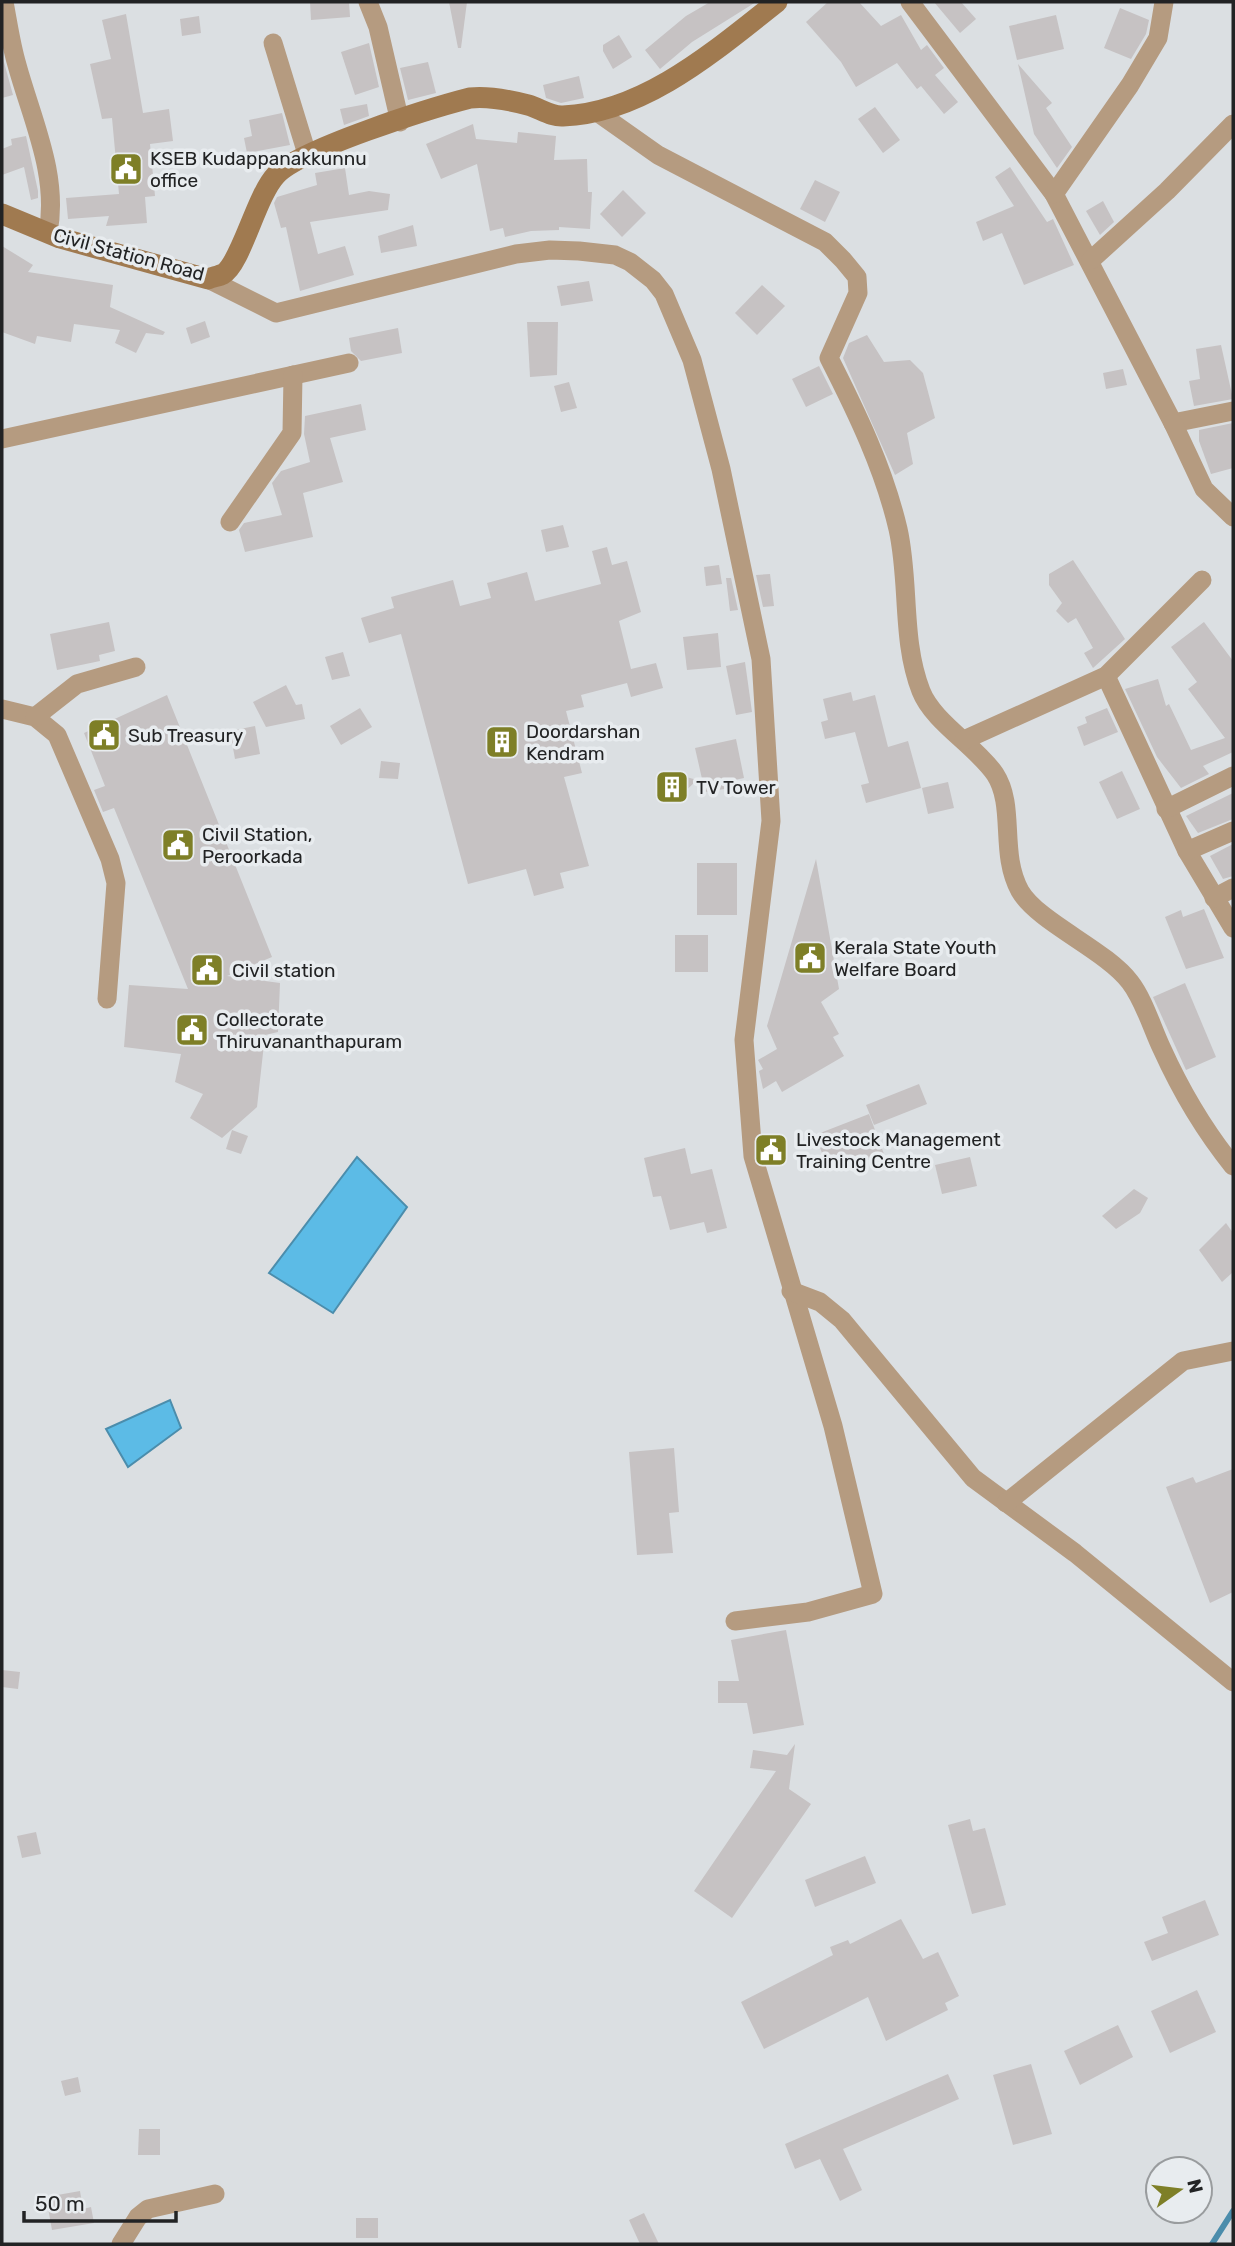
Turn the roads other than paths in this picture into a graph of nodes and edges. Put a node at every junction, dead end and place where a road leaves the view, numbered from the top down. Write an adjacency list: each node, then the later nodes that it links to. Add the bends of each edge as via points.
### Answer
1 (4, 2): 13 (street, via 16,63 44,149 53,209)
2 (368, 2): 8 (street)
3 (777, 2): 7 (main road, Civil Station Road, via 664,82 622,106)
4 (910, 2): 11 (street)
5 (1164, 2): 11 (street, via 1158,38)
6 (273, 43): 10 (street)
7 (597, 112): 8 (main road, Civil Station Road, via 561,117 486,97); 28 (street, via 658,155 825,242 857,277 858,293 829,358 865,429 898,531 910,643 922,692 933,710)
8 (400, 121): 10 (main road, Civil Station Road)
9 (1233, 124): 14 (street)
10 (307, 154): 15 (main road, Civil Station Road, via 276,174 254,209 235,260 225,273)
11 (1054, 194): 14 (street)
12 (2, 214): 13 (main road, Civil Station Road)
13 (48, 233): 15 (main road, Civil Station Road)
14 (1091, 260): 19 (street)
15 (208, 279): 38 (street, via 276,313 516,254 550,250 615,255 642,270 664,294 692,360 721,469 761,659 771,821 744,1040 752,1156)
16 (349, 363): 17 (street)
17 (293, 375): 20 (street); 22 (street, via 292,433)
18 (1233, 411): 19 (street)
19 (1172, 423): 21 (street, via 1204,489)
20 (2, 439)
21 (1233, 517)
22 (230, 522)
23 (1202, 580): 25 (street)
24 (136, 667): 27 (street, via 77,684)
25 (1106, 676): 28 (street); 30 (street)
26 (2, 709): 27 (street)
27 (35, 717): 36 (street, via 57,735 110,859 116,883)
28 (964, 740): 37 (street, via 996,775 1006,802 1009,862 1021,893 1131,982 1179,1085)
29 (1233, 776): 30 (street)
30 (1166, 809): 32 (street)
31 (1233, 831): 32 (street)
32 (1187, 851): 34 (street)
33 (1233, 888): 34 (street)
34 (1214, 898): 35 (street)
35 (1233, 928)
36 (107, 999)
37 (1233, 1166)
38 (791, 1291): 40 (street, via 820,1301 842,1320 973,1478); 41 (street, via 833,1426 873,1594 808,1612)
39 (1233, 1351): 40 (street, via 1183,1361)
40 (1006, 1503): 42 (street)
41 (734, 1621)
42 (1233, 1682)
43 (215, 2194): 44 (street, via 148,2209)
44 (121, 2244)

